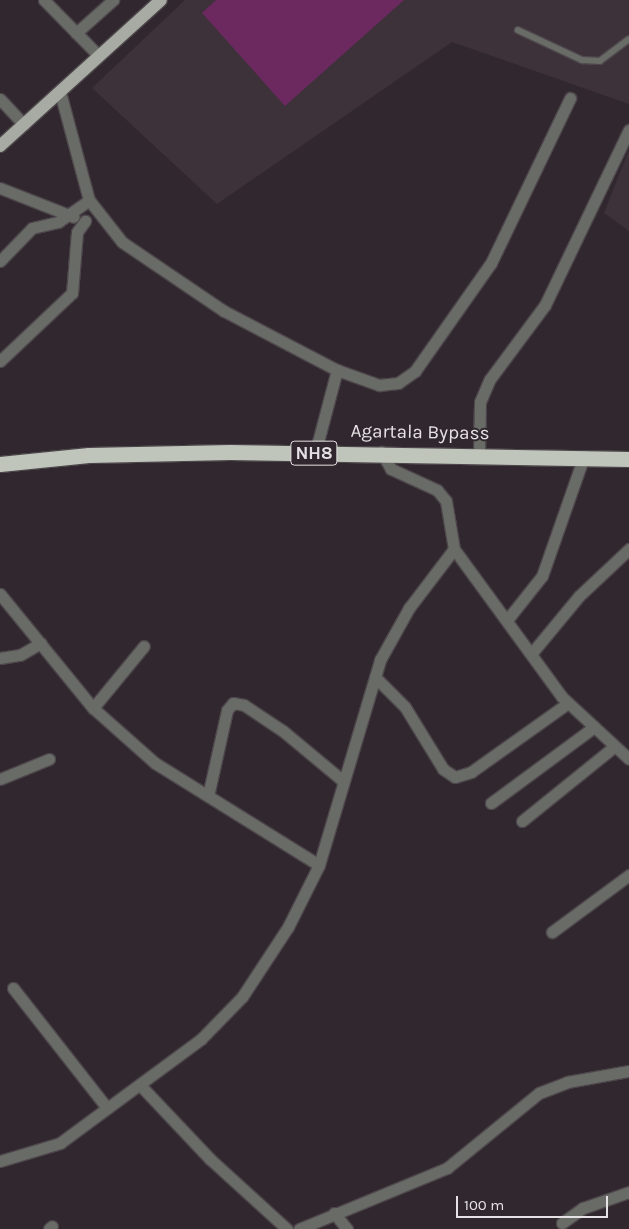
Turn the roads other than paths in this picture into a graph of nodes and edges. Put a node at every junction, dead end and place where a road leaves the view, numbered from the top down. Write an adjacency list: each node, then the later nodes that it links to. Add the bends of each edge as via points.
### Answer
1 (44, 0): 5 (street)
2 (113, 0): 5 (street)
3 (161, 0): 7 (main road)
4 (518, 30): 6 (lane, via 582,60 600,60)
5 (76, 33): 7 (street)
6 (629, 39)
7 (99, 56): 8 (main road)
8 (60, 92): 11 (main road); 15 (street)
9 (570, 98): 21 (street, via 491,263 415,371 398,383 379,385)
10 (0, 99): 11 (street)
11 (24, 125): 13 (main road)
12 (629, 130): 24 (street, via 545,305 490,379 480,402)
13 (0, 146)
14 (0, 188): 16 (street)
15 (89, 200): 16 (street); 17 (street)
16 (69, 216): 18 (street); 19 (street, via 39,223)
17 (102, 220): 18 (street); 21 (street, via 122,242 224,310)
18 (84, 221): 20 (street, via 76,232 72,293)
19 (0, 261)
20 (0, 361)
21 (337, 370): 23 (street)
22 (381, 452): 23 (highway, Agartala Bypass / NH8); 24 (highway, Agartala Bypass / NH8); 28 (street, via 391,469 437,490 446,501)
23 (315, 453): 27 (highway, Agartala Bypass / NH8, via 119,454)
24 (479, 454): 25 (highway, Agartala Bypass / NH8)
25 (584, 456): 26 (highway, Agartala Bypass / NH8); 31 (street, via 542,576)
26 (629, 459)
27 (0, 464)
28 (454, 549): 31 (street); 36 (street, via 409,608)
29 (629, 549): 34 (street, via 579,596)
30 (0, 594): 32 (street)
31 (507, 620): 34 (street)
32 (41, 643): 35 (street, via 20,654); 38 (street)
33 (144, 646): 38 (street)
34 (531, 654): 37 (street)
35 (0, 658)
36 (375, 677): 37 (street, via 406,707 443,769 455,777 471,772); 43 (street)
37 (568, 703): 39 (street)
38 (93, 708): 44 (street, via 155,763)
39 (594, 727): 40 (street); 45 (street)
40 (624, 751): 46 (street)
41 (49, 758): 42 (street)
42 (0, 779)
43 (342, 780): 44 (street, via 283,731 244,705 233,703 227,710); 47 (street)
44 (208, 796): 47 (street)
45 (491, 803)
46 (522, 822)
47 (319, 865): 52 (street, via 288,927 242,997 201,1039)
48 (629, 875): 49 (street)
49 (552, 932)
50 (13, 988): 53 (street)
51 (629, 1071): 56 (street, via 567,1082 539,1093 454,1163)
52 (140, 1085): 53 (street); 58 (street, via 210,1159)
53 (107, 1108): 54 (street, via 60,1143)
54 (0, 1161)
55 (629, 1192): 57 (street, via 589,1205)
56 (334, 1213): 59 (street); 60 (street)
57 (562, 1223)
58 (288, 1229)
59 (299, 1229)
60 (347, 1229)

